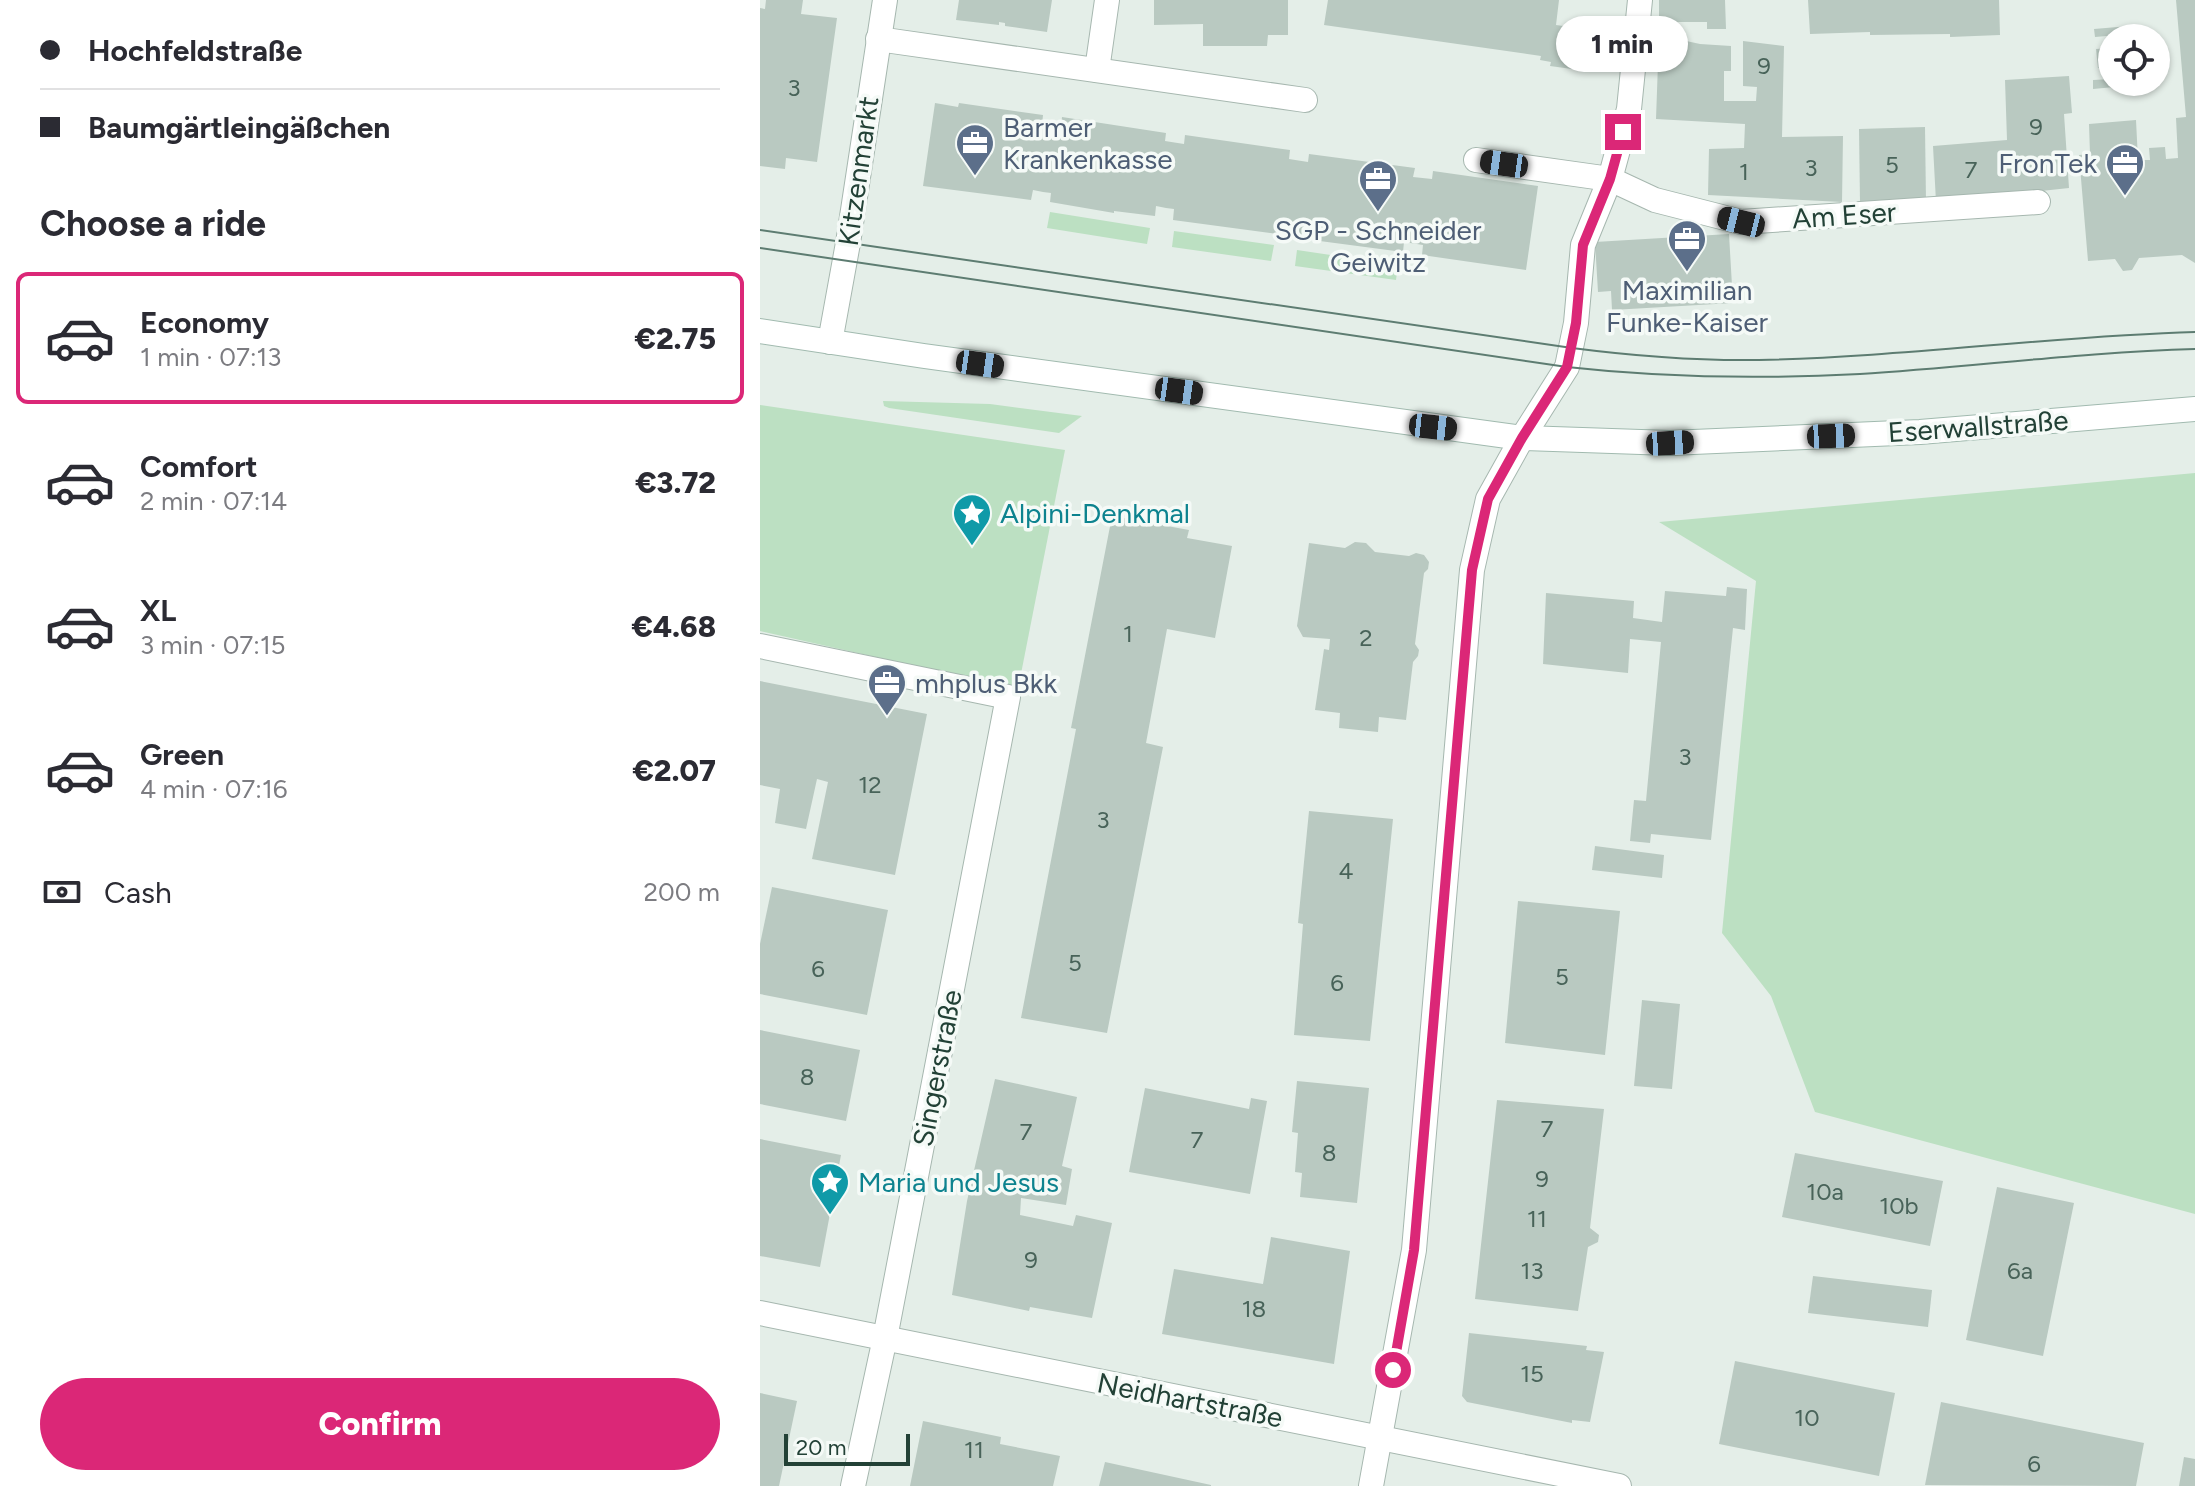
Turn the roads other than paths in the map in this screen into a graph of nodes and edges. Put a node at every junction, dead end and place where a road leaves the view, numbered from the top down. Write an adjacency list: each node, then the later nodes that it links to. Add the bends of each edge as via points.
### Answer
1 (885, 0): 4 (street, Kitzenmarkt)
2 (1107, 0): 5 (street)
3 (1640, 0): 8 (street, via 1629,109)
4 (878, 39): 5 (street); 11 (street, Kitzenmarkt)
5 (1097, 70): 6 (street)
6 (1305, 100)
7 (1476, 160): 8 (street, Am Eser)
8 (1610, 179): 9 (street, Am Eser, via 1655,200 1741,222); 13 (street, via 1583,245 1567,367)
9 (2038, 202)
10 (760, 331): 11 (street, Eserwallstraße)
11 (830, 342): 13 (street, Eserwallstraße)
12 (2195, 409): 13 (street, Eserwallstraße, via 1920,432 1670,443)
13 (1522, 438): 17 (street, via 1488,499 1472,570 1414,1250)
14 (760, 646): 16 (street, Singerstraße, via 1008,697)
15 (760, 1313): 16 (street, Neidhartstraße)
16 (885, 1338): 17 (street, Neidhartstraße); 18 (street, Singerstraße)
17 (1381, 1438): 19 (street); 20 (street, Neidhartstraße)
18 (853, 1486)
19 (1371, 1486)
20 (1619, 1486)

